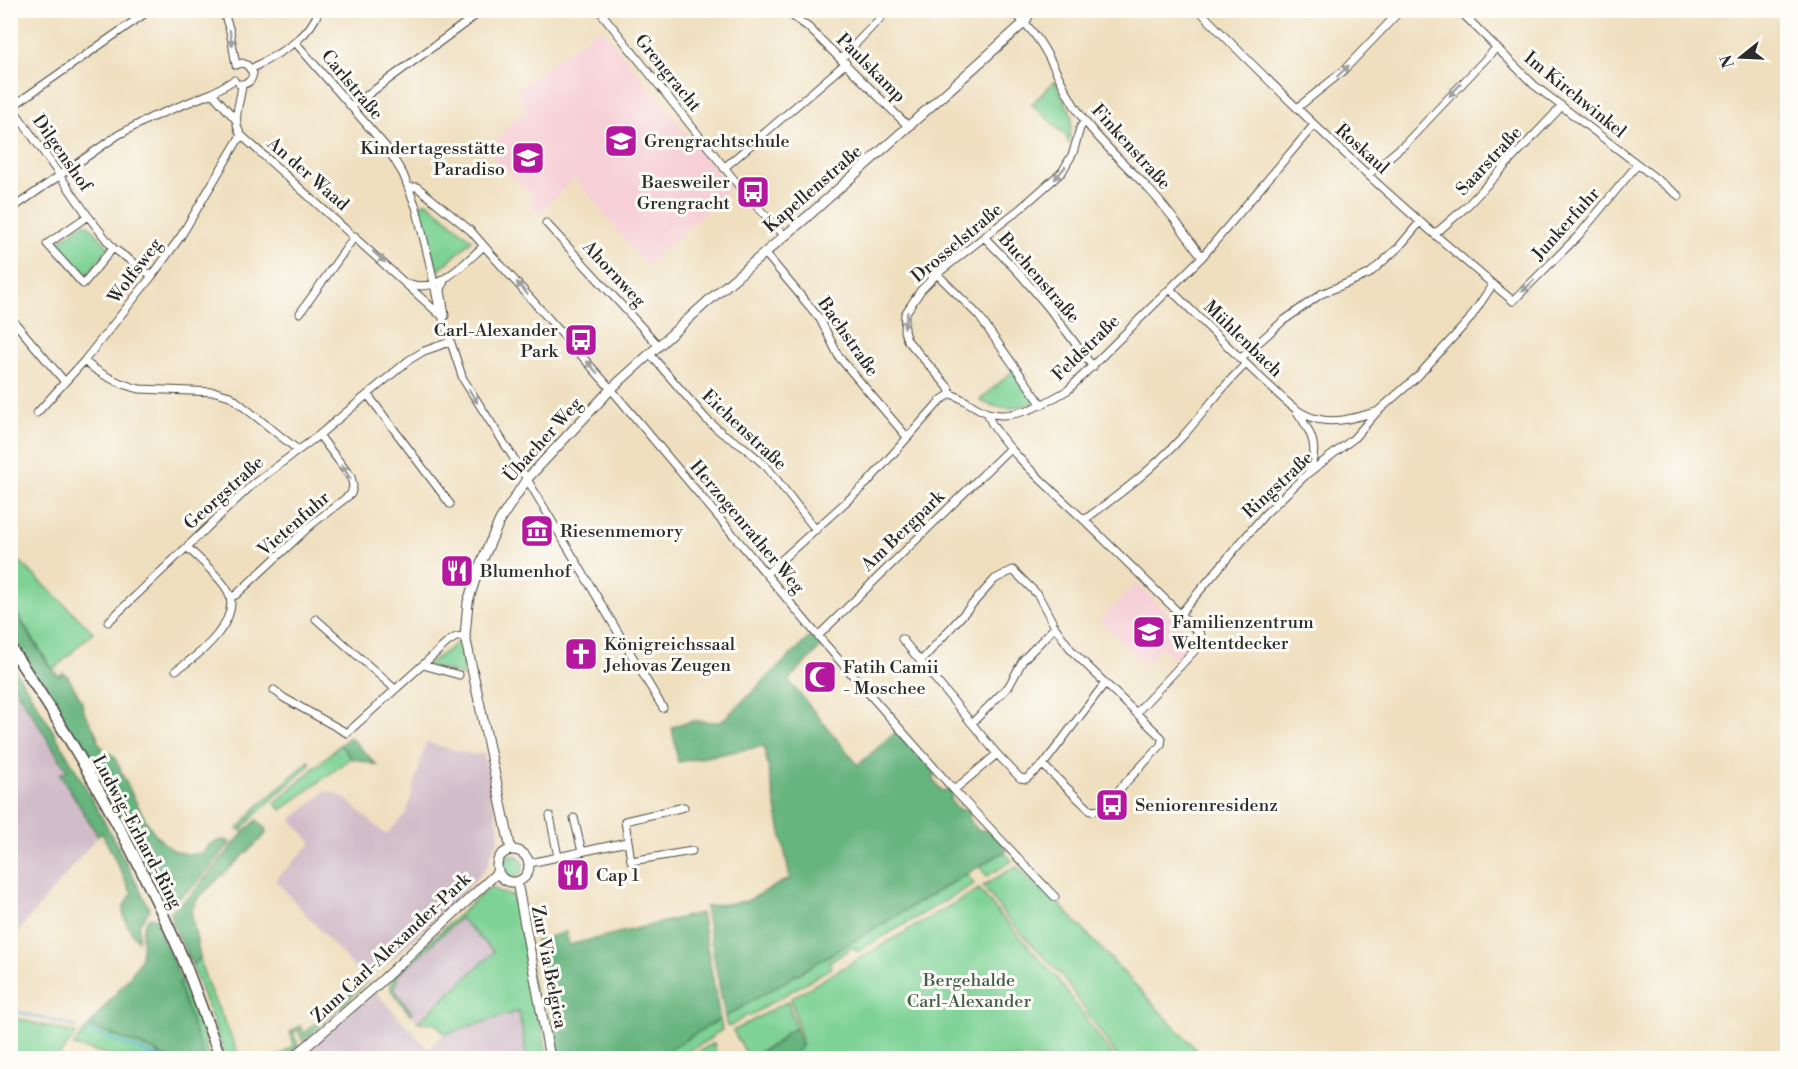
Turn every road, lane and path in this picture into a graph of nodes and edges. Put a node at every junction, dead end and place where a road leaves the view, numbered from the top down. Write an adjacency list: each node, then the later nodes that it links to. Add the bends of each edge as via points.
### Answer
1 (150, 10): 23 (street)
2 (223, 10): 17 (street, one-way to 17)
3 (319, 10): 14 (street, via 313,25)
4 (483, 10): 24 (street)
5 (599, 10): 32 (street, Grengracht)
6 (784, 10): 16 (street, Paulskamp)
7 (888, 10): 16 (street)
8 (1011, 10): 13 (street, Finkenstraße)
9 (1031, 10): 13 (street, Kapellenstraße)
10 (1199, 10): 25 (street, Roskaul)
11 (1401, 10): 25 (street, one-way to 11, via 1342,72)
12 (1459, 10): 15 (street, Im Kirchwinkel)
13 (1025, 22): 27 (street, Finkenstraße, via 1050,57); 29 (street, Kapellenstraße)
14 (295, 42): 18 (street); 24 (street, Carlstraße)
15 (1496, 48): 22 (street, Im Kirchwinkel); 33 (street, one-way to 33, via 1406,143)
16 (844, 61): 29 (street, Paulskamp); 32 (street)
17 (236, 65): 18 (street, via 245,64); 19 (street)
18 (251, 69): 20 (street, via 252,77)
19 (234, 80): 20 (street); 21 (street)
20 (242, 84): 26 (street)
21 (212, 93): 26 (street); 34 (street, via 118,135)
22 (1562, 106): 31 (street, Im Kirchwinkel); 41 (street, Saarstraße)
23 (11, 107): 34 (street, Dilgenshof)
24 (351, 107): 35 (street, Carlstraße, via 387,148)
25 (1298, 108): 28 (street, Roskaul)
26 (236, 120): 30 (street)
27 (1085, 121): 44 (street, Drosselstraße, one-way to 44, via 1062,172); 48 (street, Finkenstraße, via 1144,184)
28 (1314, 125): 33 (street, Roskaul); 48 (street, Feldstraße)
29 (909, 127): 43 (street, Kapellenstraße)
30 (241, 135): 42 (street, An der Waad); 50 (street, Wolfsweg, via 181,236)
31 (1637, 165): 36 (street, Im Kirchwinkel); 56 (street, Junkerfuhr, one-way to 56, via 1579,235)
32 (724, 168): 43 (street, Grengracht)
33 (1368, 175): 39 (street, Roskaul)
34 (60, 176): 37 (street); 38 (street, Dilgenshof)
35 (408, 187): 45 (street, Herzogenrather Weg, via 417,187); 53 (street, Carlstraße)
36 (1679, 196)
37 (10, 210)
38 (88, 216): 46 (street, Dilgenshof); 46 (street, Dilgenshof, via 47,244 82,284)
39 (1420, 222): 41 (street, Roskaul); 64 (street, via 1369,274 1321,294 1283,321)
40 (546, 223): 61 (street, Ahornweg)
41 (1436, 234): 54 (street, Roskaul)
42 (355, 236): 52 (street, An der Waad, one-way to 52); 57 (street, An der Waad)
43 (785, 236): 47 (street, Kapellenstraße)
44 (984, 237): 49 (street, Drosselstraße); 65 (street, Buchenstraße, via 1020,273)
45 (484, 246): 51 (street); 67 (street, Herzogenrather Weg, one-way to 45)
46 (113, 248): 50 (street, Dilgenshof)
47 (765, 253): 61 (street, Kapellenstraße); 76 (street, Bachstraße, via 820,319 839,357)
48 (1202, 257): 55 (street, Feldstraße)
49 (937, 274): 68 (street, Drosselstraße, one-way to 68, via 905,314 904,331); 70 (street, via 978,315)
50 (152, 276): 63 (street, Wolfsweg)
51 (445, 278): 53 (street); 59 (street, Carlstraße, via 441,290)
52 (404, 280): 53 (street, via 418,287); 59 (street, An der Waad)
53 (434, 283): 59 (street, Carlstraße)
54 (1493, 284): 56 (street, Roskaul); 72 (street, Ringstraße, via 1469,320 1418,376)
55 (1170, 289): 64 (street, Mühlenbach); 65 (street, Feldstraße)
56 (1513, 301)
57 (300, 313)
58 (10, 317): 66 (street)
59 (445, 321): 60 (street, Carlstraße)
60 (450, 342): 69 (street, Georgstraße, via 410,360); 80 (street, Carlstraße, one-way to 80, via 463,380)
61 (659, 346): 62 (street, Kapellenstraße)
62 (650, 354): 67 (street, Kapellenstraße); 83 (street, Eichenstraße, via 706,418 766,466)
63 (84, 361): 66 (street, Wolfsweg); 78 (street, via 114,381 140,389 230,396)
64 (1243, 361): 71 (street, Mühlenbach); 82 (street, via 1184,436 1152,468)
65 (1093, 368): 70 (street, Feldstraße, via 1068,390)
66 (65, 382): 73 (street, Wolfsweg)
67 (611, 389): 80 (street, Übacher Weg); 85 (street, Herzogenrather Weg)
68 (951, 394): 74 (street); 76 (street)
69 (368, 395): 75 (street, Georgstraße); 81 (street)
70 (1042, 405): 74 (street, Feldstraße, via 1008,415)
71 (1295, 410): 72 (street, Mühlenbach, via 1332,421); 79 (street, Mühlenbach, via 1313,439 1315,453)
72 (1377, 412): 79 (street, Ringstraße, via 1353,440)
73 (37, 413)
74 (988, 413): 77 (street, via 989,422)
75 (319, 435): 78 (street, Georgstraße); 86 (street, Vietenfuhr, one-way to 75, via 236,596 311,525 351,494 351,477)
76 (908, 437): 83 (street, via 867,483)
77 (1010, 448): 82 (street); 92 (street, Am Bergpark)
78 (298, 450): 84 (street, Georgstraße, via 253,484)
79 (1307, 474): 87 (street, Ringstraße, via 1265,514)
80 (527, 479): 91 (street, Übacher Weg, via 500,520 478,570 468,602); 102 (street, Carlstraße)
81 (450, 504)
82 (1084, 520): 87 (street)
83 (816, 530): 85 (street)
84 (187, 547): 86 (street, via 226,587); 89 (street, Georgstraße)
85 (767, 573): 92 (street, Herzogenrather Weg)
86 (230, 597): 97 (street, via 228,619 219,633)
87 (1180, 614): 103 (street, via 1201,635 1202,641)
88 (316, 619): 100 (street)
89 (108, 622)
90 (1055, 627): 95 (street, via 1038,595 1013,570 995,579); 99 (street, via 1072,651); 104 (street, via 1023,660 1009,686)
91 (465, 636): 96 (street, via 448,642); 112 (street)
92 (818, 636): 107 (street, Herzogenrather Weg)
93 (902, 639): 95 (street)
94 (10, 647): 120 (main road, Ludwig-Erhard-Ring, via 93,781 144,877 179,951)
95 (921, 661): 104 (street)
96 (423, 665): 98 (street); 100 (street)
97 (176, 670)
98 (459, 675)
99 (1105, 683): 103 (street); 106 (street)
100 (395, 689): 101 (street, via 347,734)
101 (274, 690)
102 (663, 708)
103 (1136, 712): 106 (street, via 1162,738 1161,745 1100,810 1091,811)
104 (972, 723): 105 (street)
105 (997, 754): 106 (street, via 1020,778 1026,779); 107 (street)
106 (1042, 765)
107 (954, 790): 119 (street, Herzogenrather Weg)
108 (684, 807): 111 (street, via 625,821)
109 (550, 816): 115 (street)
110 (574, 818): 114 (street)
111 (627, 842): 113 (street, via 632,861); 114 (street)
112 (511, 850): 116 (street, via 523,853); 117 (street, Zum Carl-Alexander-Park, via 498,861)
113 (692, 851)
114 (582, 852): 115 (street)
115 (558, 857): 116 (street)
116 (530, 863): 118 (street, via 528,873)
117 (498, 872): 118 (street, Zum Carl-Alexander-Park, via 506,881); 123 (street, Zum Carl-Alexander-Park)
118 (517, 882): 124 (street, Zur Via Belgica)
119 (1056, 897)
120 (214, 1043): 121 (main road, Ludwig-Erhard-Ring); 122 (main road, Ludwig-Erhard-Ring)
121 (216, 1059)
122 (221, 1059)
123 (295, 1059)
124 (550, 1059)

